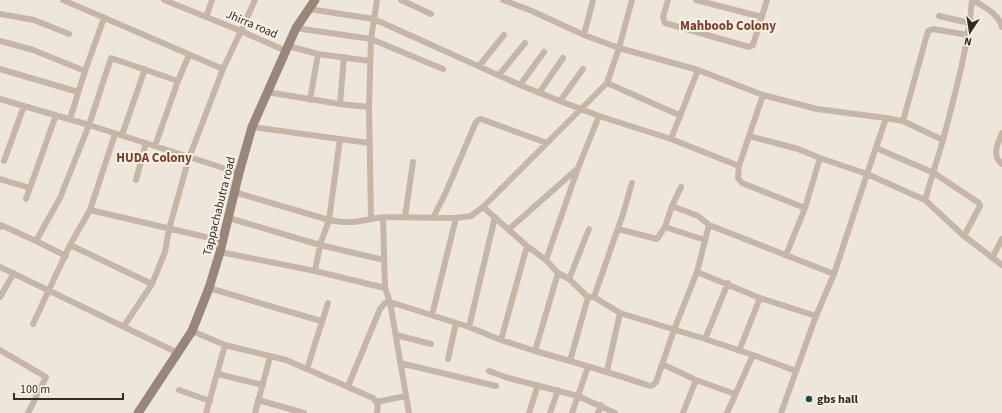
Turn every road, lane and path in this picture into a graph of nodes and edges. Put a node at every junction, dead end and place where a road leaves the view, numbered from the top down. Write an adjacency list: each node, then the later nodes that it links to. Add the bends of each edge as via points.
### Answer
1 (63, 0): 21 (street)
2 (164, 0): 19 (street, Jhirra road)
3 (212, 0): 19 (street)
4 (255, 0): 26 (street)
5 (315, 0): 15 (main road, Tappachabutra road)
6 (377, 0): 22 (street)
7 (401, 0): 17 (street)
8 (592, 0): 29 (street)
9 (632, 0): 35 (street)
10 (668, 0): 20 (street, via 663,17 665,23 749,47 753,45)
11 (697, 0): 20 (street)
12 (767, 0): 20 (street)
13 (972, 0): 23 (street); 24 (street, via 994,14 1001,21)
14 (508, 1): 29 (street)
15 (309, 9): 22 (street); 25 (main road, Tappachabutra road)
16 (0, 14): 27 (street, via 34,20)
17 (431, 14)
18 (939, 16): 23 (street)
19 (206, 17): 26 (street, Jhirra road)
20 (762, 17)
21 (104, 18): 38 (street); 49 (street)
22 (374, 19): 31 (street); 42 (street)
23 (970, 23): 30 (street)
24 (1002, 27)
25 (296, 28): 31 (street); 34 (main road, Tappachabutra road)
26 (241, 31): 34 (street, Jhirra road); 45 (street)
27 (69, 34)
28 (504, 35): 42 (street)
29 (584, 35): 35 (street)
30 (968, 35): 70 (street, via 933,29 928,31); 78 (street)
31 (371, 39): 41 (street); 46 (street)
32 (0, 41): 49 (street, via 33,50)
33 (525, 43): 50 (street)
34 (287, 48): 37 (street, Jhirra road); 55 (main road, Tappachabutra road)
35 (619, 48): 48 (street); 52 (street)
36 (544, 52): 53 (street)
37 (318, 54): 39 (street, Jhirra road); 59 (street)
38 (189, 55): 45 (street); 51 (street)
39 (344, 57): 41 (street, Jhirra road); 61 (street)
40 (563, 58): 56 (street)
41 (370, 61): 63 (street)
42 (479, 66): 50 (street)
43 (0, 69): 54 (street)
44 (145, 69): 51 (street); 71 (street, via 111,58); 74 (street)
45 (223, 69): 84 (street)
46 (443, 69)
47 (583, 69): 60 (street)
48 (698, 70): 57 (street); 66 (street)
49 (85, 71): 54 (street)
50 (499, 75): 53 (street)
51 (178, 81): 82 (street)
52 (607, 83): 64 (street); 66 (street)
53 (520, 85): 56 (street)
54 (78, 92): 69 (street)
55 (267, 92): 59 (street); 72 (main road, Tappachabutra road)
56 (539, 93): 60 (street)
57 (764, 95): 68 (street, via 817,109); 75 (street)
58 (0, 99): 62 (street)
59 (310, 100): 61 (street)
60 (560, 101): 64 (street)
61 (340, 104): 63 (street)
62 (24, 106): 65 (street); 86 (street)
63 (369, 107): 80 (street)
64 (582, 109): 67 (street); 81 (street)
65 (56, 115): 69 (street); 98 (street)
66 (680, 115): 77 (street)
67 (598, 116): 77 (street); 90 (street)
68 (886, 118): 70 (street); 83 (street)
69 (70, 119): 71 (street)
70 (903, 121): 78 (street)
71 (89, 124): 74 (street); 124 (street, via 60,198)
72 (252, 127): 76 (street); 91 (main road, Tappachabutra road)
73 (1002, 133): 88 (street, via 996,153 996,159)
74 (118, 134): 79 (street); 105 (street)
75 (748, 136): 85 (street, via 798,149); 89 (street)
76 (340, 139): 80 (street); 113 (street)
77 (671, 139): 89 (street)
78 (943, 140): 92 (street)
79 (146, 143): 82 (street); 95 (street)
80 (369, 143): 112 (street)
81 (547, 143): 103 (street); 110 (street, via 478,120)
82 (155, 146): 84 (street)
83 (876, 148): 92 (street); 93 (street)
84 (188, 158): 91 (street); 117 (street)
85 (820, 158): 93 (street); 104 (street)
86 (4, 161)
87 (413, 162): 107 (street)
88 (1002, 164)
89 (740, 166): 104 (street, via 738,178 742,182)
90 (578, 168): 118 (street); 134 (street)
91 (239, 173): 99 (main road, Tappachabutra road)
92 (934, 173): 101 (street); 121 (street, via 979,203 980,206)
93 (867, 174): 101 (street); 141 (street)
94 (0, 179): 98 (street)
95 (136, 180)
96 (632, 183): 120 (street)
97 (681, 187): 102 (street)
98 (30, 188): 100 (street)
99 (234, 192): 109 (main road, Tappachabutra road); 113 (street)
100 (26, 199)
101 (925, 200): 121 (street)
102 (672, 206): 114 (street, via 698,216); 116 (street)
103 (483, 207): 108 (street); 111 (street, via 471,216)
104 (805, 208): 130 (street)
105 (90, 210): 117 (street); 126 (street)
106 (383, 217): 107 (street); 112 (street); 133 (street)
107 (405, 217): 110 (street)
108 (495, 217): 118 (street); 160 (street)
109 (229, 218): 125 (main road, Tappachabutra road); 127 (street)
110 (433, 218): 111 (street)
111 (456, 218): 154 (street)
112 (371, 219): 113 (street, via 354,222)
113 (329, 220): 127 (street)
114 (709, 225): 123 (street); 130 (street)
115 (0, 227): 124 (street, via 1,225)
116 (665, 227): 120 (street, via 657,239); 123 (street)
117 (169, 229): 125 (street); 143 (street, via 165,252)
118 (509, 229): 128 (street)
119 (589, 229): 142 (street)
120 (618, 229): 149 (street)
121 (964, 236): 132 (street)
122 (1002, 239): 132 (street)
123 (705, 240): 138 (street)
124 (36, 241): 131 (street)
125 (223, 241): 129 (main road, Tappachabutra road)
126 (70, 245): 131 (street); 143 (street)
127 (320, 245): 133 (street); 137 (street)
128 (527, 246): 134 (street); 165 (street)
129 (220, 252): 137 (street); 145 (main road, Tappachabutra road)
130 (786, 255): 141 (street)
131 (66, 256): 147 (street)
132 (992, 258): 135 (street)
133 (384, 260): 146 (street)
134 (546, 260): 140 (street)
135 (1002, 265)
136 (0, 267): 139 (street)
137 (315, 271): 146 (street)
138 (697, 272): 144 (street); 161 (street)
139 (14, 273): 147 (street); 148 (street)
140 (558, 273): 142 (street); 169 (street)
141 (834, 274): 155 (street)
142 (569, 279): 149 (street)
143 (152, 284): 159 (street)
144 (728, 284): 150 (street); 164 (street)
145 (209, 288): 156 (street); 162 (main road, Tappachabutra road)
146 (385, 288): 151 (street)
147 (50, 290): 158 (street); 159 (street)
148 (0, 296)
149 (591, 297): 153 (street); 175 (street)
150 (760, 298): 155 (street); 170 (street)
151 (390, 302): 154 (street); 163 (street); 187 (street, via 385,303 380,309)
152 (328, 303): 156 (street)
153 (620, 313): 161 (street); 182 (street)
154 (432, 315): 157 (street)
155 (816, 316): 181 (street)
156 (321, 321): 179 (street)
157 (456, 323): 160 (street); 174 (street)
158 (33, 324)
159 (124, 326): 171 (street)
160 (469, 327): 165 (street)
161 (674, 330): 164 (street); 177 (street)
162 (192, 331): 167 (street); 171 (main road, Tappachabutra road)
163 (396, 336): 166 (street); 176 (street)
164 (705, 339): 170 (street)
165 (501, 340): 169 (street)
166 (431, 344)
167 (225, 345): 173 (street); 183 (street)
168 (0, 350): 200 (street, via 46,377)
169 (535, 351): 175 (street)
170 (739, 351): 172 (street)
171 (178, 353): 201 (main road, Tappachabutra road)
172 (753, 355): 181 (street); 191 (street)
173 (270, 357): 179 (street, via 286,360); 185 (street)
174 (448, 358)
175 (570, 362): 178 (street)
176 (400, 363): 188 (street); 192 (street)
177 (662, 364): 182 (street, via 656,382 650,386); 184 (street)
178 (588, 367): 182 (street); 193 (street)
179 (307, 369): 187 (street)
180 (489, 371): 186 (street)
181 (796, 371): 213 (street)
182 (607, 372)
183 (218, 374): 185 (street); 195 (street)
184 (696, 380): 191 (street); 211 (street)
185 (263, 385): 194 (street)
186 (538, 385): 190 (street); 206 (street)
187 (348, 386): 196 (street)
188 (496, 386)
189 (179, 390): 195 (street)
190 (558, 390): 193 (street); 207 (street)
191 (735, 394): 212 (street)
192 (406, 396): 196 (street); 205 (street)
193 (578, 396): 197 (street); 208 (street)
194 (258, 400): 199 (street); 203 (street)
195 (210, 401): 198 (street)
196 (376, 402): 204 (street)
197 (601, 405): 209 (street); 210 (street)
198 (206, 412): 202 (street)
199 (301, 412)
200 (28, 413)
201 (138, 413)
202 (214, 413)
203 (255, 413)
204 (377, 413)
205 (409, 413)
206 (529, 413)
207 (550, 413)
208 (572, 413)
209 (598, 413)
210 (615, 413)
211 (683, 413)
212 (727, 413)
213 (781, 413)

